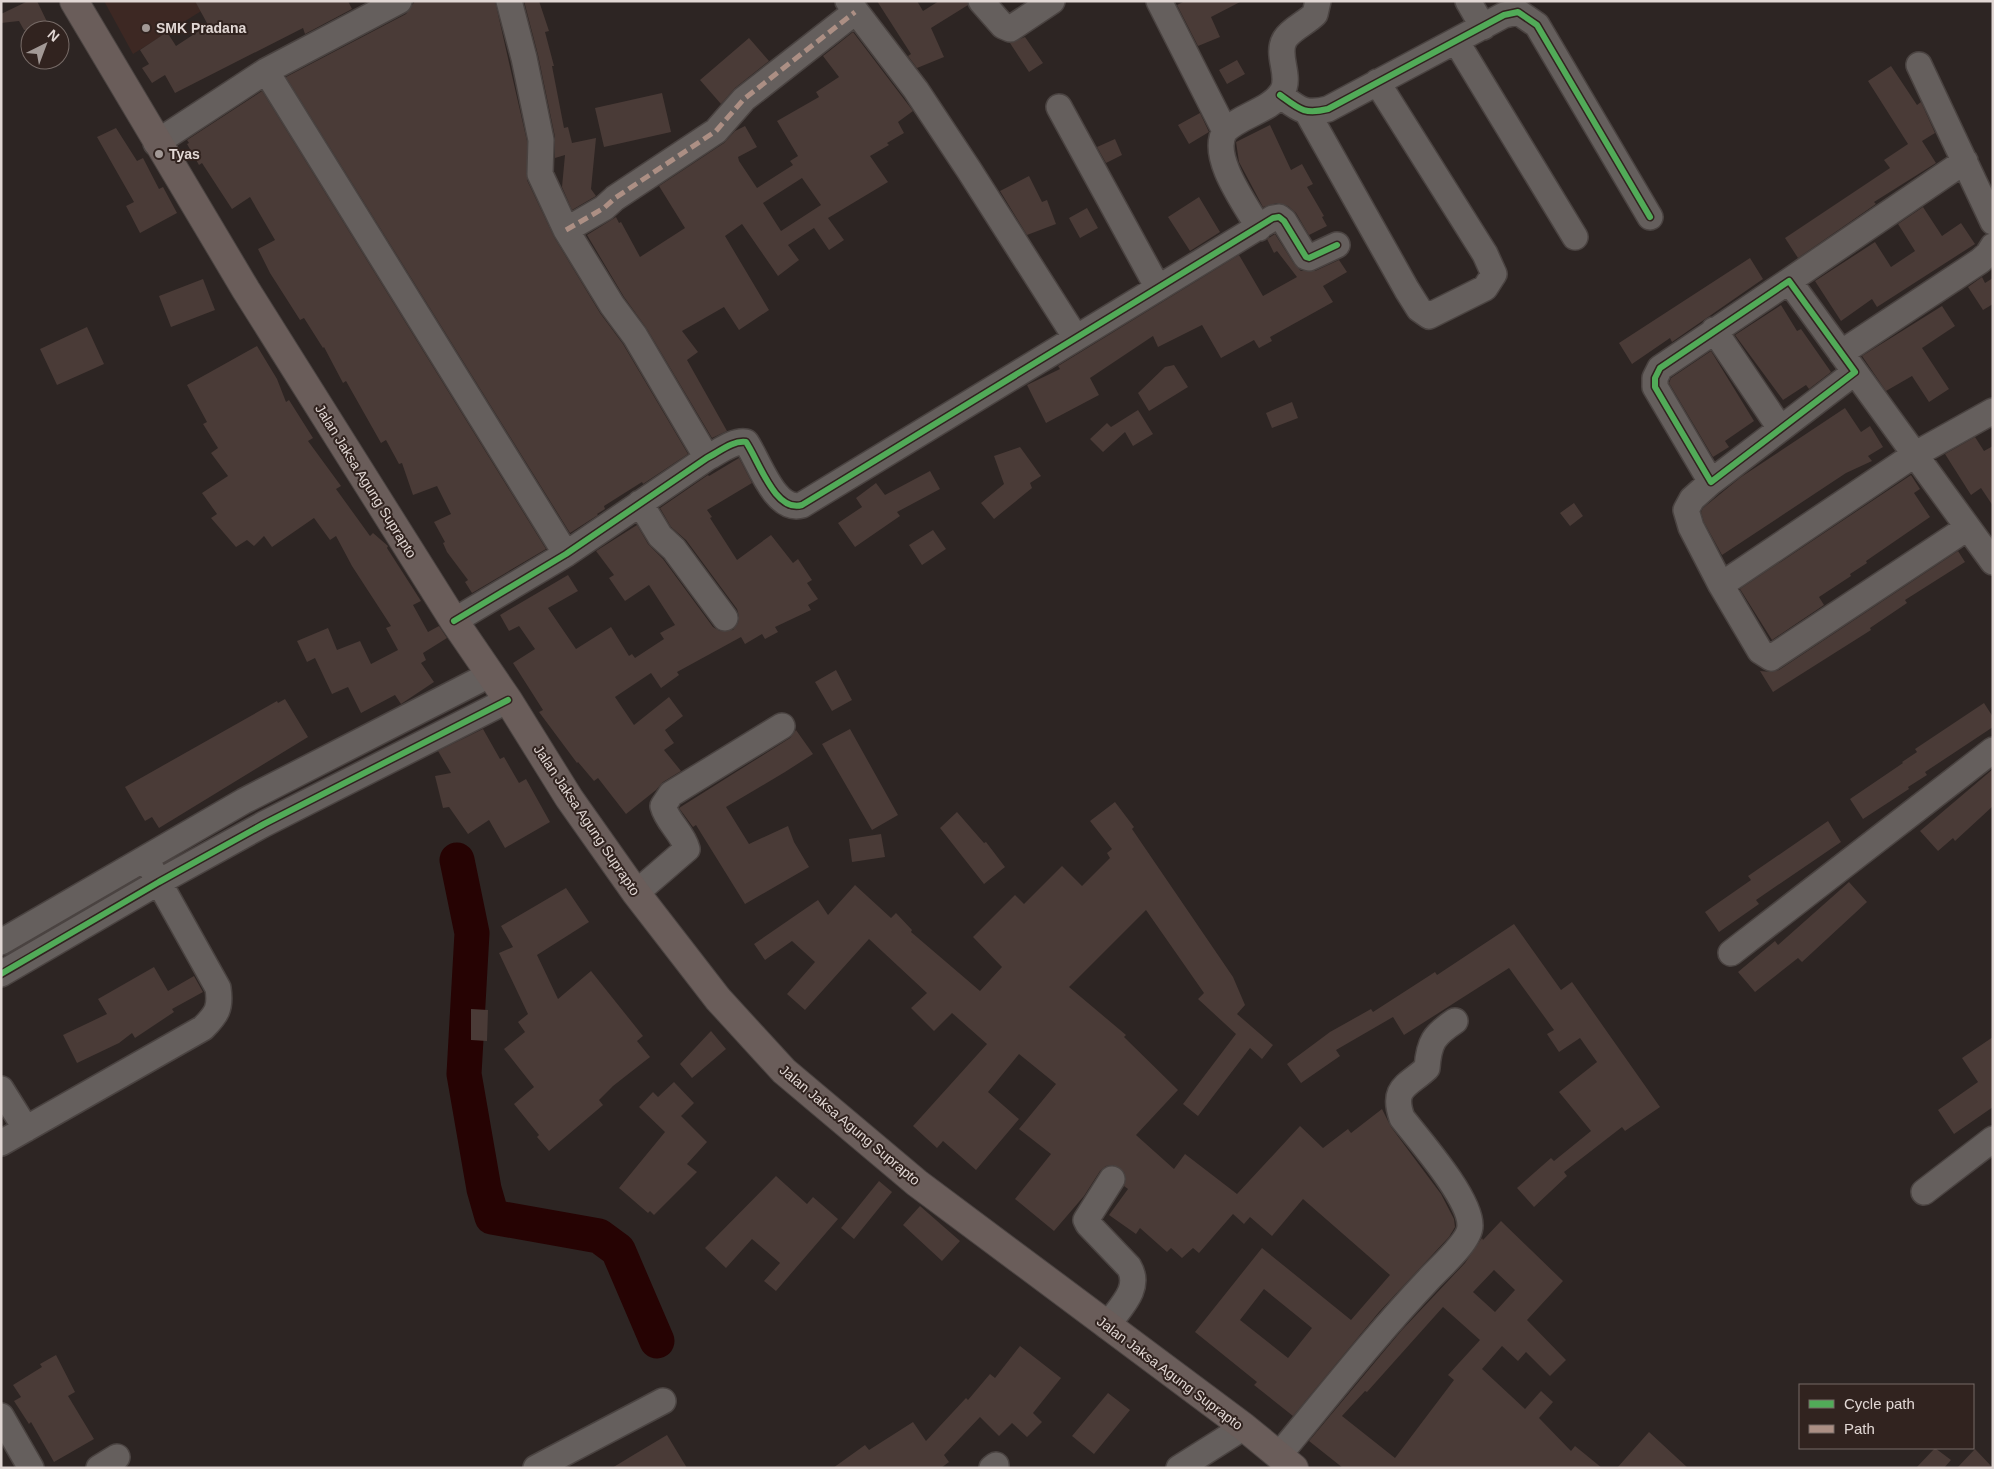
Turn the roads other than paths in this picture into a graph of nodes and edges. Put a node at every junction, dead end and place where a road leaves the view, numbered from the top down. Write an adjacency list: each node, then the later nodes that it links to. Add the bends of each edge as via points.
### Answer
1 (74, 1): 19 (main road, Jalan Jaksa Agung Suprapto)
2 (399, 1): 13 (street)
3 (509, 1): 24 (street, via 541,140 540,174)
4 (981, 1): 5 (street, via 1003,26 1010,29)
5 (1052, 1)
6 (1159, 1): 18 (street)
7 (1318, 1): 15 (street, via 1315,14 1288,34 1281,48 1285,84)
8 (1468, 1): 10 (street)
9 (852, 7): 24 (street, via 744,99 716,131 604,208); 31 (street, via 921,98)
10 (1483, 27): 11 (street); 21 (street, via 1512,12 1527,16 1537,25)
11 (1456, 40): 14 (street); 25 (street)
12 (1919, 66): 20 (street)
13 (266, 71): 19 (street); 40 (street)
14 (1377, 82): 17 (street, via 1328,109); 17 (street, via 1485,254 1494,274 1485,288 1428,316 1419,309 1407,290)
15 (1280, 95): 17 (street); 18 (street)
16 (1059, 108): 29 (street)
17 (1307, 112)
18 (1225, 131): 23 (street, via 1221,147 1227,171)
19 (156, 143): 44 (main road, Jalan Jaksa Agung Suprapto)
20 (1965, 161): 22 (street); 28 (street)
21 (1650, 216)
22 (1993, 222)
23 (1259, 228): 26 (street, via 1277,216 1282,219 1307,258); 29 (street)
24 (566, 230): 36 (street, via 635,336)
25 (1575, 237)
26 (1337, 244)
27 (1993, 246): 32 (street, via 1980,261)
28 (1789, 281): 30 (street); 32 (street)
29 (1158, 288): 31 (street)
30 (1714, 330): 34 (street); 37 (street, via 1660,368 1654,382)
31 (1076, 338): 36 (street, via 802,505 785,504 776,494 746,442 736,443)
32 (1848, 362): 34 (street); 35 (street)
33 (1993, 411): 35 (street)
34 (1780, 428): 37 (street)
35 (1914, 455): 39 (street); 42 (street)
36 (707, 458): 38 (street)
37 (1711, 482): 42 (street, via 1692,499 1686,510 1691,527)
38 (640, 503): 40 (street); 43 (street, via 660,536 674,548)
39 (1967, 528): 41 (street); 42 (street, via 1773,657 1760,651)
40 (566, 554): 44 (street)
41 (1993, 562)
42 (1721, 585)
43 (725, 618)
44 (454, 621): 45 (main road, Jalan Jaksa Agung Suprapto)
45 (490, 674): 46 (main road, Jalan Jaksa Agung Suprapto); 48 (street)
46 (508, 700): 50 (street); 53 (main road, Jalan Jaksa Agung Suprapto, via 569,798)
47 (782, 726): 53 (street, via 671,794 663,806 664,813 687,849)
48 (370, 736): 50 (street); 51 (street, via 244,801)
49 (1993, 750): 55 (street)
50 (384, 763): 52 (street)
51 (146, 858): 52 (street); 54 (street)
52 (159, 882): 56 (street); 59 (street, via 218,988 220,1004 203,1028)
53 (636, 893): 64 (main road, Jalan Jaksa Agung Suprapto, via 718,999 784,1071 918,1183)
54 (1, 942)
55 (1730, 953)
56 (1, 974)
57 (1455, 1021): 68 (street, via 1431,1043 1427,1068 1408,1082 1399,1093 1397,1104 1402,1118 1462,1197 1471,1228 1458,1248 1409,1300)
58 (1, 1089): 59 (street)
59 (26, 1129): 61 (street)
60 (1993, 1139): 63 (street)
61 (1, 1143)
62 (1112, 1179): 64 (street, via 1086,1220 1130,1267 1134,1286)
63 (1924, 1192)
64 (1107, 1326): 67 (main road, Jalan Jaksa Agung Suprapto)
65 (663, 1401): 70 (street)
66 (1, 1416): 69 (street)
67 (1244, 1427): 68 (main road, Jalan Jaksa Agung Suprapto); 71 (street)
68 (1286, 1461)
69 (31, 1468)
70 (536, 1468)
71 (1179, 1468)

